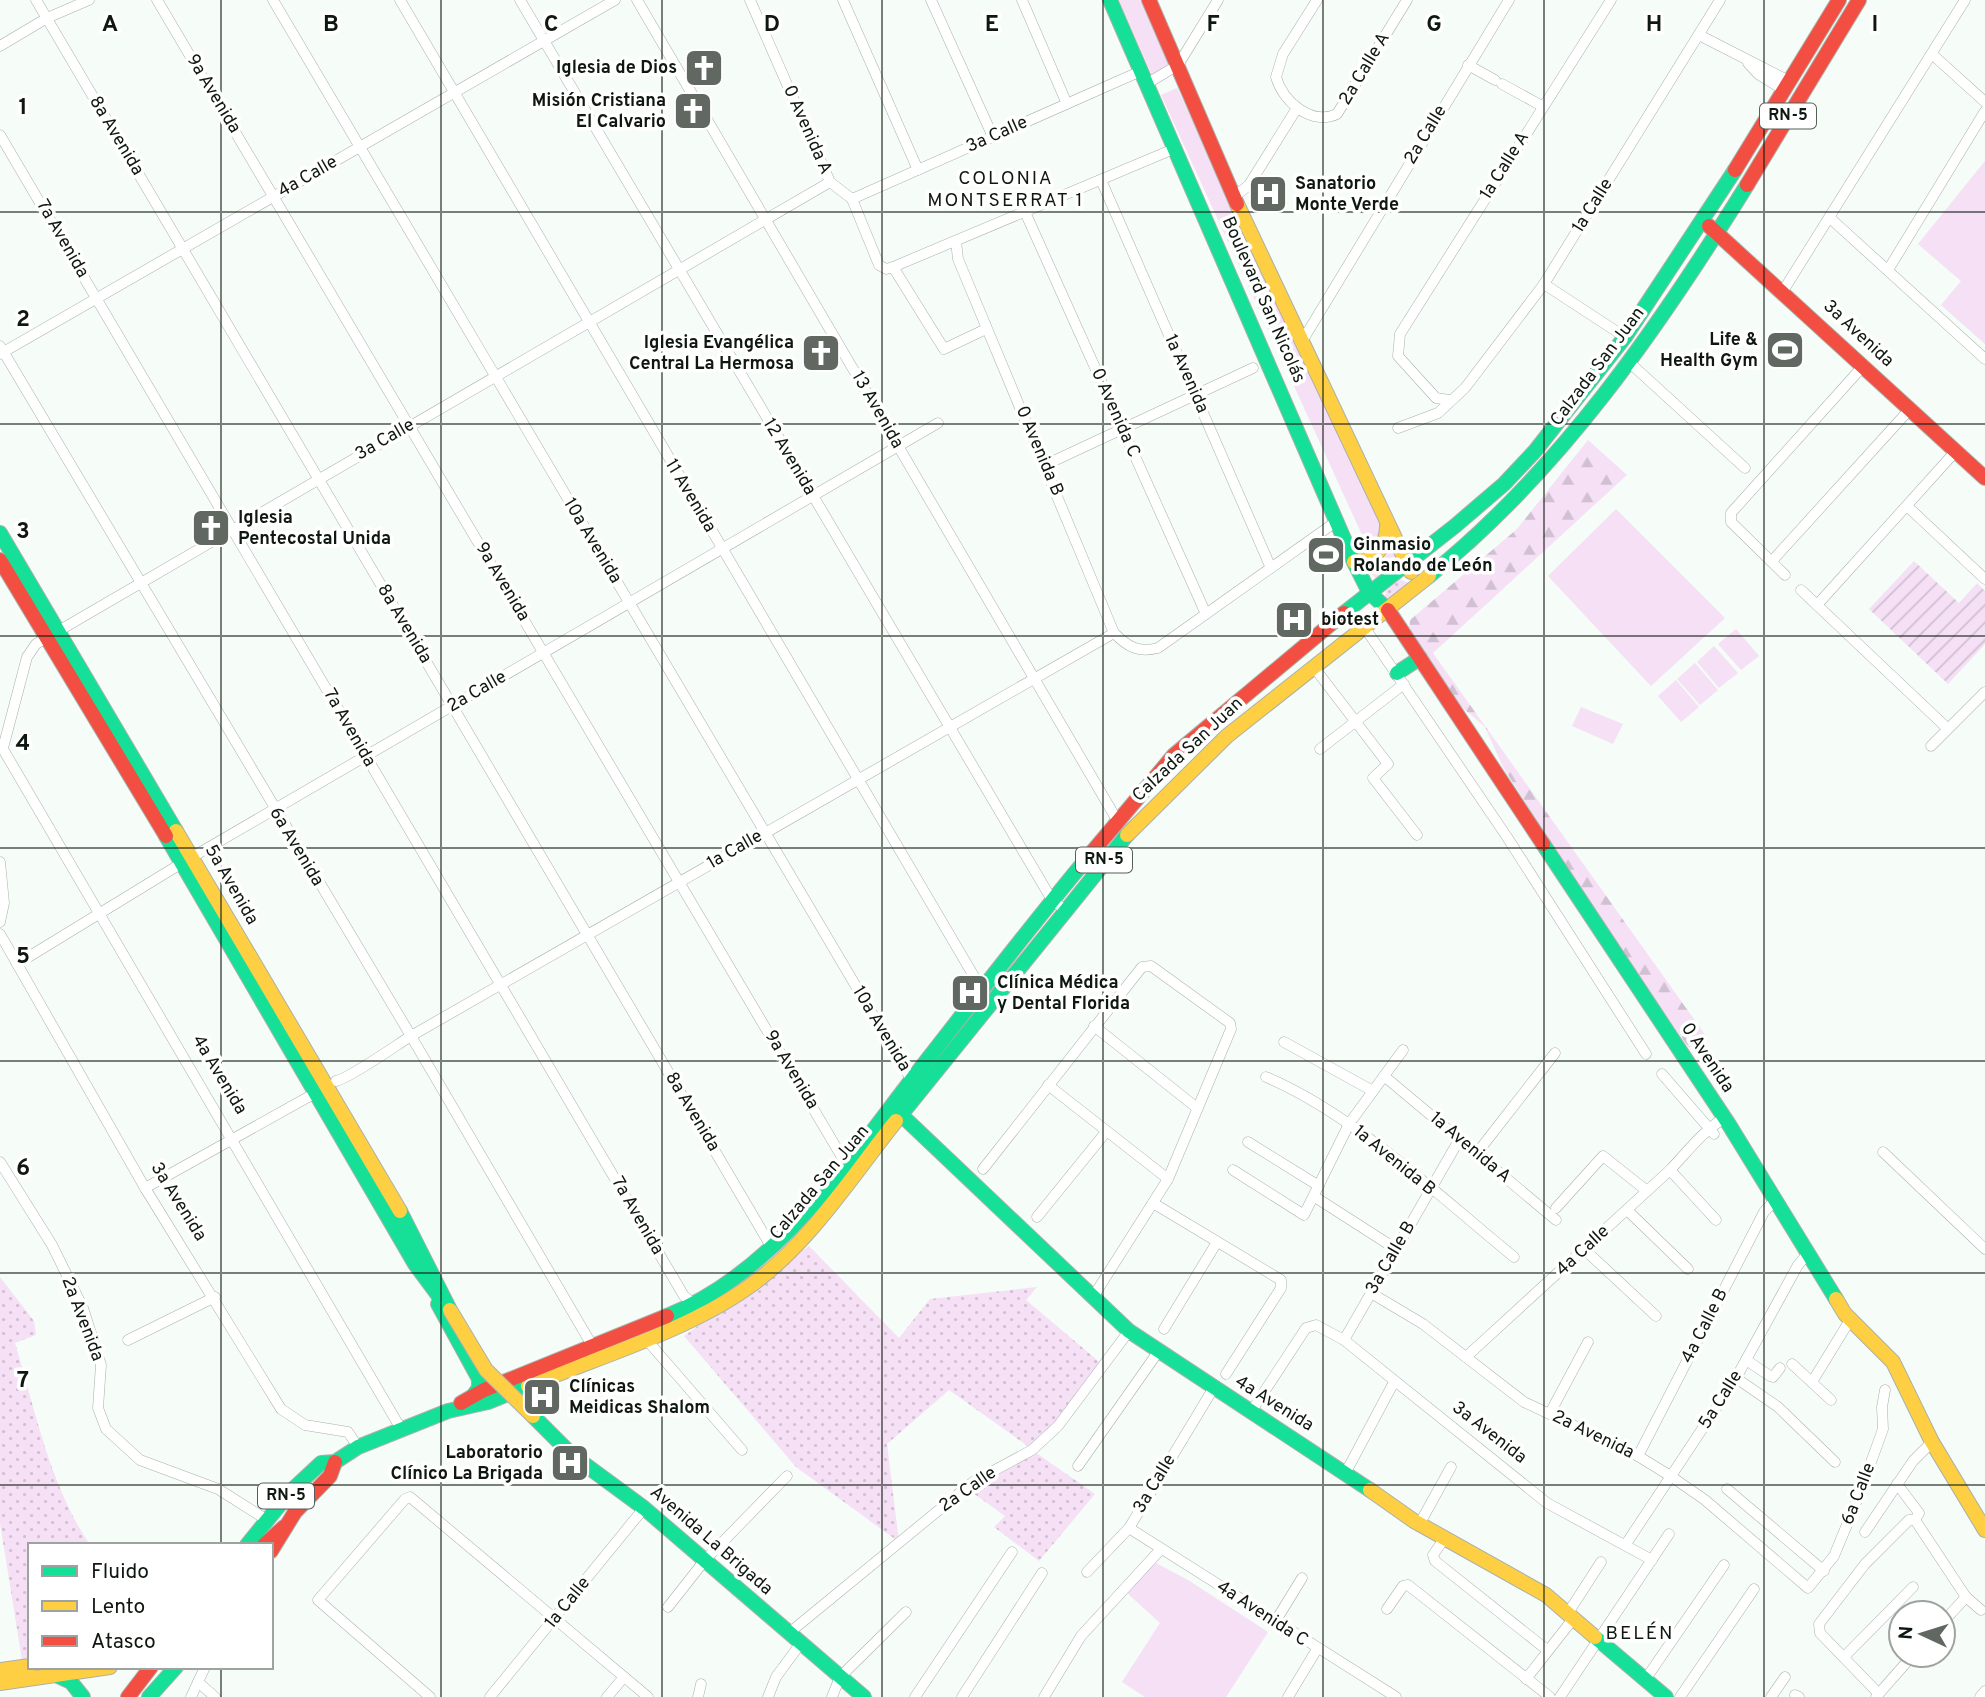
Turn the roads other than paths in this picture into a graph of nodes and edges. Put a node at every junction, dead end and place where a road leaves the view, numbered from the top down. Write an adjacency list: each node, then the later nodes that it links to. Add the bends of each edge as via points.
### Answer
1 (36, 0): 24 (street, 8a Avenida)
2 (89, 0): 24 (street)
3 (157, 0): 46 (street, 9a Avenida)
4 (273, 0): 41 (street, 10a Avenida)
5 (400, 0): 33 (street, 11 Avenida)
6 (520, 0): 26 (street, 12 Avenida)
7 (615, 0): 26 (street, 4a Calle)
8 (638, 0): 51 (street, 13 Avenida)
9 (750, 0): 45 (street, 0 Avenida A)
10 (843, 0): 43 (street)
11 (931, 0): 40 (street)
12 (1022, 0): 35 (street)
13 (1110, 0): 31 (main road, Boulevard San Nicolás)
14 (1149, 0): 29 (main road, Boulevard San Nicolás)
15 (1219, 0): 29 (street, 3a Calle)
16 (1317, 0): 37 (street, via 1276,70 1278,84)
17 (1407, 0): 37 (street, 2a Calle A, via 1337,114 1319,119)
18 (1509, 0): 30 (street, 2a Calle)
19 (1611, 0): 36 (street, 1a Calle A)
20 (1720, 0): 25 (street, 1a Calle)
21 (1839, 0): 32 (main road, Calzada San Juan / RN-5)
22 (1858, 0): 53 (main road, Calzada San Juan / RN-5)
23 (1965, 0): 28 (street)
24 (47, 18): 27 (street); 55 (street, 8a Avenida)
25 (1699, 35): 32 (street); 59 (street, 1a Calle)
26 (544, 41): 33 (street, 4a Calle); 57 (street, 12 Avenida)
27 (0, 46)
28 (1933, 55): 34 (street); 50 (street)
29 (1178, 65): 31 (street, 3a Calle); 47 (main road, Boulevard San Nicolás)
30 (1468, 65): 36 (street); 65 (street, 2a Calle)
31 (1144, 77): 35 (street, 3a Calle); 42 (main road, Boulevard San Nicolás)
32 (1787, 85): 52 (main road, Calzada San Juan / RN-5)
33 (454, 93): 41 (street, 4a Calle); 62 (street, 11 Avenida)
34 (1985, 102)
35 (1068, 104): 40 (street, 3a Calle)
36 (1542, 106): 73 (street, 1a Calle A, via 1400,334 1398,356 1436,398)
37 (1297, 108): 47 (street, via 1249,185)
38 (1985, 111): 58 (street)
39 (0, 135): 61 (street, 7a Avenida)
40 (993, 136): 43 (street, 3a Calle)
41 (360, 147): 46 (street, 4a Calle); 71 (street, 10a Avenida)
42 (1176, 148): 44 (street); 87 (main road, Boulevard San Nicolás)
43 (918, 170): 48 (street, 3a Calle)
44 (1101, 180): 49 (street); 72 (street, 1a Avenida)
45 (830, 182): 48 (street, 0 Avenida A); 51 (street, 3a Calle)
46 (274, 196): 55 (street, 4a Calle); 76 (street, 9a Avenida)
47 (1234, 197): 65 (main road, Boulevard San Nicolás)
48 (852, 199): 56 (street, via 879,265)
49 (1025, 212): 54 (street); 78 (street, 0 Avenida C)
50 (1830, 218): 58 (street); 60 (street)
51 (766, 219): 57 (street, 3a Calle); 79 (street, 13 Avenida)
52 (1703, 221): 53 (main road, 3a Avenida); 64 (main road, Calzada San Juan / RN-5)
53 (1717, 232): 60 (main road, 3a Avenida); 68 (main road, Calzada San Juan / RN-5)
54 (956, 240): 56 (street); 63 (street, 0 Avenida B, via 958,259)
55 (183, 249): 61 (street, 4a Calle); 83 (street, 8a Avenida)
56 (893, 267): 63 (street, via 944,349)
57 (679, 270): 62 (street, 3a Calle); 85 (street, 12 Avenida)
58 (1888, 270): 67 (street)
59 (1544, 284): 64 (street); 73 (street, 1a Calle, via 1465,388)
60 (1783, 291): 69 (main road, 3a Avenida)
61 (96, 298): 66 (street, 4a Calle); 89 (street, 7a Avenida)
62 (588, 322): 71 (street, 3a Calle); 91 (street, 11 Avenida)
63 (986, 329): 81 (street, 0 Avenida B)
64 (1625, 337): 95 (main road, Calzada San Juan / RN-5, via 1504,484)
65 (1301, 343): 88 (main road, Boulevard San Nicolás)
66 (1, 351): 99 (street, 6a Avenida)
67 (1985, 359)
68 (1630, 363): 82 (street); 100 (main road, Calzada San Juan / RN-5, via 1511,502)
69 (1864, 365): 74 (main road, 3a Avenida); 93 (street, via 1731,513 1729,518)
70 (1252, 368): 72 (street)
71 (495, 376): 76 (street, 3a Calle); 103 (street, 10a Avenida)
72 (1196, 396): 78 (street); 96 (street, 1a Avenida)
73 (1449, 400): 77 (street, 1a Calle, via 1438,413)
74 (1910, 409): 80 (main road, 3a Avenida); 93 (street)
75 (938, 423): 79 (street, 2a Calle)
76 (409, 426): 83 (street, 3a Calle); 110 (street, 9a Avenida)
77 (1398, 428)
78 (1123, 430): 81 (street); 106 (street, 0 Avenida C)
79 (898, 446): 85 (street, 2a Calle); 113 (street, 13 Avenida)
80 (1955, 452): 84 (main road, 3a Avenida); 86 (street)
81 (1045, 465): 108 (street, 0 Avenida B)
82 (1745, 468)
83 (318, 478): 89 (street, 3a Calle); 116 (street, 8a Avenida)
84 (1985, 478)
85 (812, 496): 91 (street, 2a Calle); 118 (street, 12 Avenida)
86 (1907, 506): 98 (street); 104 (street)
87 (1337, 522): 94 (main road, Boulevard San Nicolás); 96 (street)
88 (1387, 527): 94 (main road, via 1383,549 1375,557); 95 (main road, Boulevard San Nicolás)
89 (232, 528): 99 (street, 3a Calle); 124 (street, 7a Avenida)
90 (0, 533): 109 (main road, 5a Avenida)
91 (722, 549): 103 (street, 2a Calle); 125 (street, 11 Avenida)
92 (0, 560): 109 (main road, 5a Avenida)
93 (1772, 561): 97 (street)
94 (1354, 562): 102 (main road, Boulevard San Nicolás)
95 (1407, 566): 100 (main road, Boulevard San Nicolás); 102 (main road, Calzada San Juan / RN-5)
96 (1271, 568): 106 (street)
97 (1785, 575)
98 (1985, 579)
99 (139, 582): 109 (street, 3a Calle); 126 (street, 6a Avenida)
100 (1420, 586): 105 (main road, Calzada San Juan / RN-5)
101 (1801, 590): 104 (street)
102 (1369, 592): 105 (main road, Boulevard San Nicolás); 123 (main road, Calzada San Juan / RN-5)
103 (629, 603): 110 (street, 2a Calle); 129 (street, 10a Avenida)
104 (1817, 605): 119 (street)
105 (1388, 610): 107 (main road, Calzada San Juan / RN-5); 111 (main road, 0 Avenida)
106 (1206, 614): 108 (street, via 1158,648 1137,650)
107 (1365, 628): 112 (main road, Calzada San Juan / RN-5); 114 (street)
108 (1114, 633): 113 (street, 1a Calle)
109 (52, 634): 120 (street, 3a Calle, via 27,657); 131 (main road, 5a Avenida)
110 (544, 653): 116 (street, 2a Calle); 133 (street, 9a Avenida)
111 (1420, 658): 114 (main road); 158 (main road, 0 Avenida)
112 (1313, 666): 117 (street); 127 (main road, Calzada San Juan / RN-5, via 1202,759)
113 (1034, 678): 118 (street, 1a Calle); 128 (street, 13 Avenida)
114 (1400, 679): 117 (street); 148 (street)
115 (1985, 692): 119 (street)
116 (452, 706): 124 (street, 2a Calle); 139 (street, 8a Avenida)
117 (1356, 723): 122 (street); 130 (street, via 1388,764 1373,778)
118 (948, 727): 125 (street, 1a Calle); 134 (street, 12 Avenida)
119 (1947, 728): 121 (street)
120 (1, 746): 136 (street, 4a Avenida)
121 (1931, 746)
122 (1320, 749)
123 (1174, 755): 127 (main road, via 1170,770 1146,801); 128 (main road, Calzada San Juan / RN-5)
124 (366, 756): 126 (street, 2a Calle); 141 (street, 7a Avenida)
125 (857, 780): 129 (street, 1a Calle); 142 (street, 11 Avenida)
126 (274, 810): 131 (street, 2a Calle); 144 (street, 6a Avenida)
127 (1148, 813): 135 (main road, Calzada San Juan / RN-5)
128 (1117, 820): 134 (main road, Calzada San Juan / RN-5)
129 (765, 833): 133 (street, 1a Calle); 152 (street, 10a Avenida)
130 (1418, 835)
131 (187, 860): 136 (street, 2a Calle); 154 (main road, 5a Avenida)
132 (0, 862): 137 (street, via 4,903)
133 (679, 882): 139 (street, 1a Calle); 168 (street, 9a Avenida)
134 (1052, 900): 135 (street, 12 Avenida); 142 (main road, Calzada San Juan / RN-5)
135 (1064, 909): 152 (main road, Calzada San Juan / RN-5)
136 (99, 915): 140 (street, 2a Calle); 162 (street, 4a Avenida)
137 (0, 922)
138 (0, 934): 140 (street, 3a Avenida)
139 (587, 935): 141 (street, 1a Calle); 186 (street, 8a Avenida)
140 (17, 964): 174 (street, 3a Avenida)
141 (500, 985): 144 (street, 1a Calle); 197 (street, 7a Avenida, via 684,1296)
142 (982, 990): 152 (main road, Calzada San Juan / RN-5, via 929,1059)
143 (1094, 1026): 153 (street); 156 (street); 156 (street, via 1147,965 1232,1027)
144 (411, 1036): 154 (street, 1a Calle); 206 (street, 6a Avenida)
145 (1284, 1042): 155 (street)
146 (1403, 1051): 150 (street)
147 (1555, 1053): 166 (street)
148 (1646, 1054)
149 (1662, 1074): 160 (street)
150 (1384, 1076): 155 (street); 163 (street, 1a Avenida A)
151 (1266, 1077): 159 (street, 1a Avenida B)
152 (918, 1084): 157 (main road, Calzada San Juan / RN-5)
153 (1048, 1084): 161 (street); 169 (street)
154 (326, 1087): 162 (street, 1a Calle); 192 (main road, 5a Avenida)
155 (1373, 1091): 159 (street)
156 (1197, 1108): 172 (street)
157 (897, 1110): 168 (main road, Calzada San Juan / RN-5); 196 (main road, 4a Avenida); 197 (main road, Calzada San Juan / RN-5, via 797,1244 749,1287)
158 (1726, 1121): 160 (street, 4a Calle); 178 (main road, 0 Avenida)
159 (1349, 1124): 173 (street); 175 (street, 1a Avenida B)
160 (1712, 1130): 170 (street, 4a Calle)
161 (1106, 1132): 172 (street); 182 (street)
162 (234, 1138): 174 (street, 1a Calle); 225 (street, 4a Avenida)
163 (1459, 1140): 166 (street, 1a Avenida A); 175 (street, 3a Calle B)
164 (1248, 1142): 173 (street)
165 (1883, 1152): 188 (street)
166 (1477, 1153): 183 (street, 1a Avenida A)
167 (0, 1162): 240 (street, 2a Avenida, via 52,1245 83,1308 99,1356 98,1408 106,1429 140,1460 218,1489)
168 (846, 1164): 186 (main road, Calzada San Juan / RN-5)
169 (983, 1169)
170 (1670, 1170): 176 (street, 4a Calle); 184 (street)
171 (1233, 1171): 177 (street, via 1304,1215)
172 (1168, 1179): 179 (street)
173 (1319, 1186): 177 (street)
174 (145, 1188): 195 (street, 3a Avenida)
175 (1431, 1190): 187 (street, 3a Calle B); 191 (street, 1a Avenida B)
176 (1647, 1191): 180 (street, via 1603,1156); 181 (street, 4a Calle)
177 (1315, 1197): 187 (street)
178 (1776, 1199): 190 (main road, 0 Avenida); 229 (street, 4a Calle B, via 1763,1212)
179 (1153, 1203): 185 (street); 196 (street)
180 (1556, 1208)
181 (1627, 1210): 189 (street, 4a Calle); 193 (street)
182 (1037, 1217)
183 (1556, 1220)
184 (1716, 1220)
185 (1217, 1242): 200 (street); 212 (street, via 1282,1284)
186 (772, 1248): 197 (main road, Calzada San Juan / RN-5)
187 (1396, 1249): 194 (street, 3a Calle B)
188 (1985, 1249)
189 (1585, 1250): 198 (street); 208 (street, 4a Calle)
190 (1809, 1252): 199 (main road, 0 Avenida); 209 (street, 5a Calle)
191 (1514, 1257)
192 (420, 1261): 214 (main road, 5a Avenida, via 476,1350 495,1373); 219 (main road, 5a Avenida, via 479,1379); 224 (main road, 5a Avenida, bridge, via 486,1370)
193 (1688, 1269)
194 (1371, 1293): 204 (street, 3a Calle B); 208 (street, 2a Avenida)
195 (215, 1297): 203 (street); 227 (street, 3a Avenida, via 281,1409 305,1425 348,1432)
196 (1093, 1297): 201 (main road, 4a Avenida)
197 (701, 1309): 202 (main road, Calzada San Juan / RN-5); 206 (main road, Calzada San Juan / RN-5)
198 (1656, 1316)
199 (1850, 1320): 216 (street); 226 (main road, 0 Avenida, via 1893,1362)
200 (1164, 1329)
201 (1129, 1331): 207 (main road, 4a Avenida); 275 (street, 2a Calle, via 1058,1426 1032,1450 973,1482)
202 (646, 1339): 221 (main road, Calzada San Juan / RN-5, via 488,1402); 228 (street)
203 (128, 1340)
204 (1344, 1340): 215 (street, 3a Avenida); 222 (street, 3a Avenida, via 1311,1324)
205 (1588, 1342): 223 (street)
206 (593, 1347): 214 (main road, Calzada San Juan / RN-5)
207 (1158, 1352): 217 (main road, 4a Avenida); 232 (street)
208 (1466, 1357): 223 (street, 2a Avenida, via 1509,1394)
209 (1746, 1360): 211 (street, via 1773,1377); 213 (street, 5a Calle)
210 (1792, 1364): 216 (street)
211 (1780, 1368)
212 (1226, 1374)
213 (1736, 1378): 231 (street, via 1778,1406); 236 (street, 5a Calle)
214 (508, 1380): 219 (main road, Calzada San Juan / RN-5)
215 (1394, 1382): 234 (street); 251 (street, 3a Avenida, via 1547,1503)
216 (1812, 1382): 220 (street)
217 (1213, 1389): 222 (main road, 4a Avenida); 244 (street, 3a Calle)
218 (1885, 1390): 259 (street, 6a Calle, via 1880,1442)
219 (473, 1396): 221 (main road, Calzada San Juan / RN-5)
220 (1831, 1400)
221 (448, 1410): 225 (main road, Calzada San Juan / RN-5)
222 (1251, 1412): 234 (main road, 4a Avenida)
223 (1550, 1413): 229 (street, 2a Avenida)
224 (533, 1416): 239 (main road, Avenida La Brigada, via 572,1455)
225 (401, 1429): 227 (main road, Calzada San Juan / RN-5)
226 (1932, 1442): 237 (street); 245 (main road, 0 Avenida)
227 (358, 1447): 230 (main road, Calzada San Juan / RN-5)
228 (742, 1450)
229 (1638, 1457): 236 (street, 2a Avenida)
230 (335, 1462): 240 (main road, Calzada San Juan / RN-5, via 321,1463 307,1474); 243 (main road, Calzada San Juan / RN-5, via 330,1476)
231 (1835, 1462)
232 (1078, 1466)
233 (1451, 1467): 242 (street)
234 (1346, 1472): 242 (main road, 4a Avenida)
235 (787, 1476): 255 (street)
236 (1672, 1477): 251 (street, 5a Calle); 265 (street, 2a Avenida)
237 (1898, 1484): 241 (street, via 1916,1506); 246 (street)
238 (1727, 1489): 259 (street)
239 (644, 1508): 255 (main road, Avenida La Brigada); 273 (street, 1a Calle)
240 (267, 1520): 249 (main road, Calzada San Juan / RN-5)
241 (1915, 1520): 266 (street); 280 (street, via 1909,1520 1865,1564 1819,1624 1820,1633)
242 (1420, 1523): 248 (main road, 4a Avenida)
243 (286, 1526): 250 (main road); 252 (main road, Calzada San Juan / RN-5)
244 (1129, 1528): 253 (street, 4a Avenida C); 260 (street, 3a Calle)
245 (1985, 1530)
246 (1865, 1532)
247 (1669, 1534): 256 (street)
248 (1444, 1539): 272 (main road, 4a Avenida, via 1546,1595); 279 (street, via 1433,1559)
249 (249, 1543)
250 (266, 1543)
251 (1626, 1544): 256 (street, 3a Avenida)
252 (273, 1548)
253 (1161, 1549): 274 (street, 4a Avenida C); 314 (street, via 1082,1636)
254 (1012, 1552): 312 (street)
255 (705, 1560): 267 (street); 275 (main road, Avenida La Brigada)
256 (1652, 1560): 276 (street)
257 (1601, 1562): 272 (street)
258 (1724, 1565): 293 (street)
259 (1824, 1571): 265 (street, 6a Calle)
260 (1087, 1572)
261 (1042, 1573): 313 (street)
262 (1302, 1578): 274 (street)
263 (1913, 1587): 280 (street)
264 (1754, 1588): 320 (street)
265 (1808, 1588)
266 (1966, 1597): 268 (street); 270 (street)
267 (668, 1607)
268 (1957, 1607)
269 (1387, 1609): 292 (street, via 1408,1585)
270 (1981, 1610)
271 (906, 1612): 290 (street)
272 (1570, 1616): 276 (main road, 4a Avenida); 279 (street)
273 (554, 1619): 289 (street); 304 (street, via 410,1497 318,1600); 305 (street, 1a Calle)
274 (1275, 1622): 278 (street, 4a Avenida C)
275 (789, 1633): 277 (main road, Avenida La Brigada)
276 (1598, 1642): 293 (main road, 4a Avenida); 318 (street)
277 (801, 1643): 290 (main road, Avenida La Brigada); 309 (street, via 776,1677)
278 (1317, 1649): 315 (street); 316 (street, 4a Avenida C)
279 (1547, 1650): 292 (street)
280 (1844, 1657): 298 (street)
281 (28, 1666): 287 (main road)
282 (96, 1669): 288 (main road)
283 (149, 1669): 300 (main road)
284 (174, 1669): 301 (main road)
285 (204, 1669): 294 (street)
286 (1900, 1669): 298 (street)
287 (0, 1670)
288 (56, 1675): 295 (main road); 299 (main road, via 71,1682)
289 (624, 1677): 306 (street); 307 (street)
290 (840, 1677): 310 (street); 311 (main road, Avenida La Brigada)
291 (1785, 1677): 321 (street)
292 (1526, 1679): 317 (street)
293 (1645, 1681): 319 (main road, 4a Avenida)
294 (198, 1682): 302 (street); 303 (street)
295 (0, 1683)
296 (701, 1684): 308 (street)
297 (1985, 1691): 322 (street)
298 (1877, 1695)
299 (83, 1697)
300 (128, 1697)
301 (149, 1697)
302 (191, 1697)
303 (215, 1697)
304 (430, 1697)
305 (490, 1697)
306 (607, 1697)
307 (648, 1697)
308 (698, 1697)
309 (768, 1697)
310 (832, 1697)
311 (864, 1697)
312 (915, 1697)
313 (962, 1697)
314 (1044, 1697)
315 (1287, 1697)
316 (1396, 1697)
317 (1550, 1697)
318 (1560, 1697)
319 (1666, 1697)
320 (1680, 1697)
321 (1772, 1697)
322 (1980, 1697)

